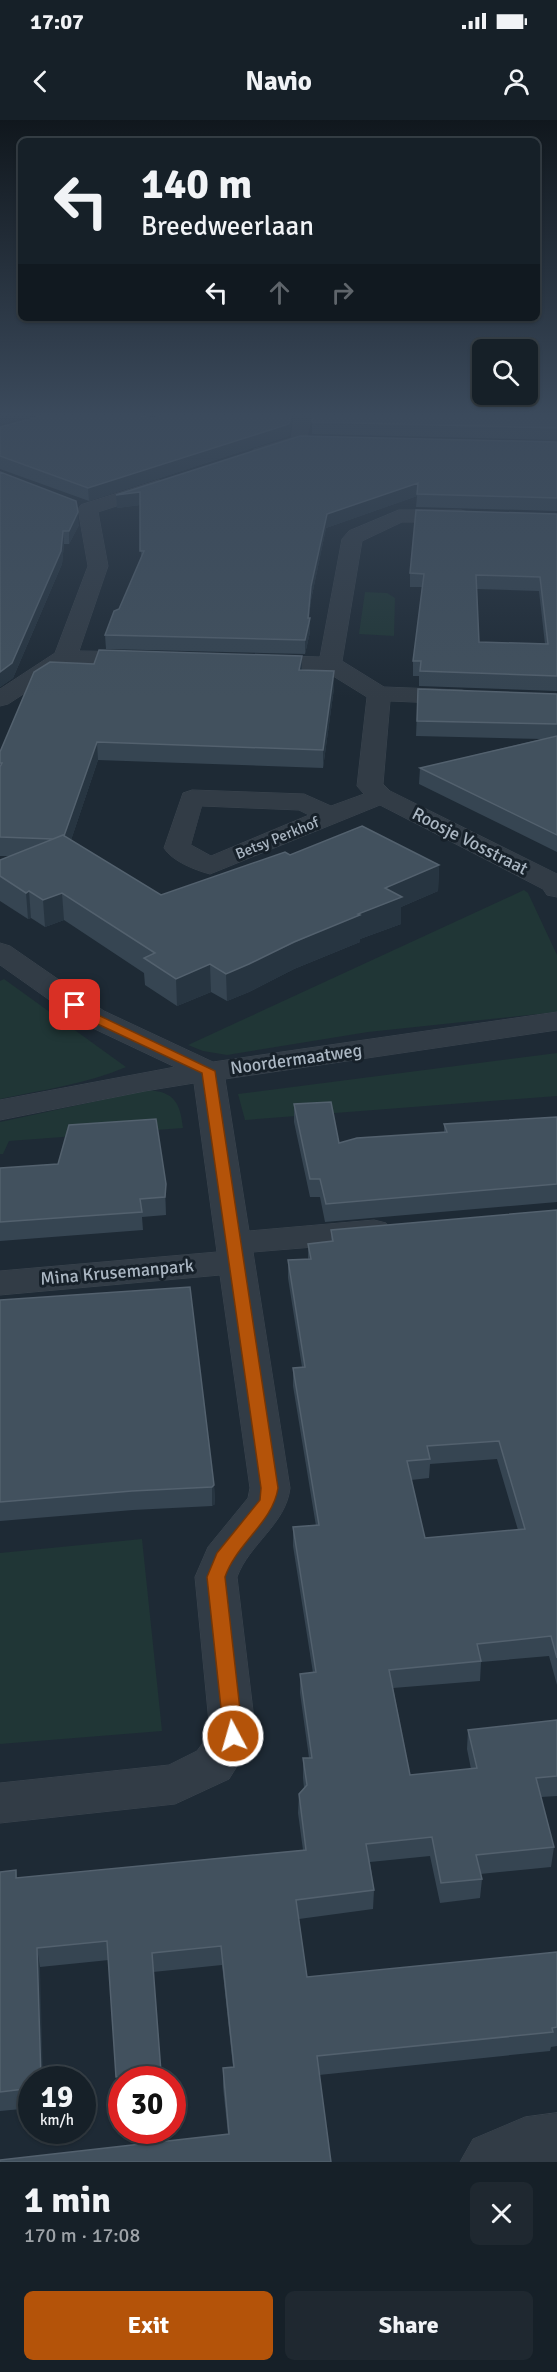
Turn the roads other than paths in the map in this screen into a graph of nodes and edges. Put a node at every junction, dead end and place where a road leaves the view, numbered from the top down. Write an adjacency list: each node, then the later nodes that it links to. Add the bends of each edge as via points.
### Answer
1 (83, 507): 3 (street)
2 (93, 507): 3 (street)
3 (88, 509): 5 (street, via 98,566)
4 (479, 516): 8 (street, via 399,516 356,535)
5 (64, 657): 6 (street); 11 (street)
6 (157, 659)
7 (238, 662): 8 (street)
8 (330, 664): 9 (street)
9 (378, 694): 10 (street); 12 (street, via 370,786)
10 (486, 698)
11 (0, 699)
12 (381, 796): 13 (street); 14 (street, Roosje Vosstraat)
13 (330, 816): 13 (street, Betsy Perkhof, via 210,866 177,848 192,798 304,802)
14 (556, 886)
15 (0, 952): 17 (street, via 93,1017)
16 (557, 1021): 17 (street, Noordermaatweg)
17 (208, 1071): 18 (street, Noordermaatweg); 20 (street)
18 (0, 1110)
19 (406, 1228): 20 (street, Mina Krusemanpark)
20 (234, 1253): 21 (street, Mina Krusemanpark); 22 (street, via 270,1488 268,1502 223,1558 216,1577 233,1736 213,1765 175,1784)
21 (0, 1283)
22 (0, 1803)
23 (557, 2140): 24 (street, via 525,2144)
24 (488, 2162)

